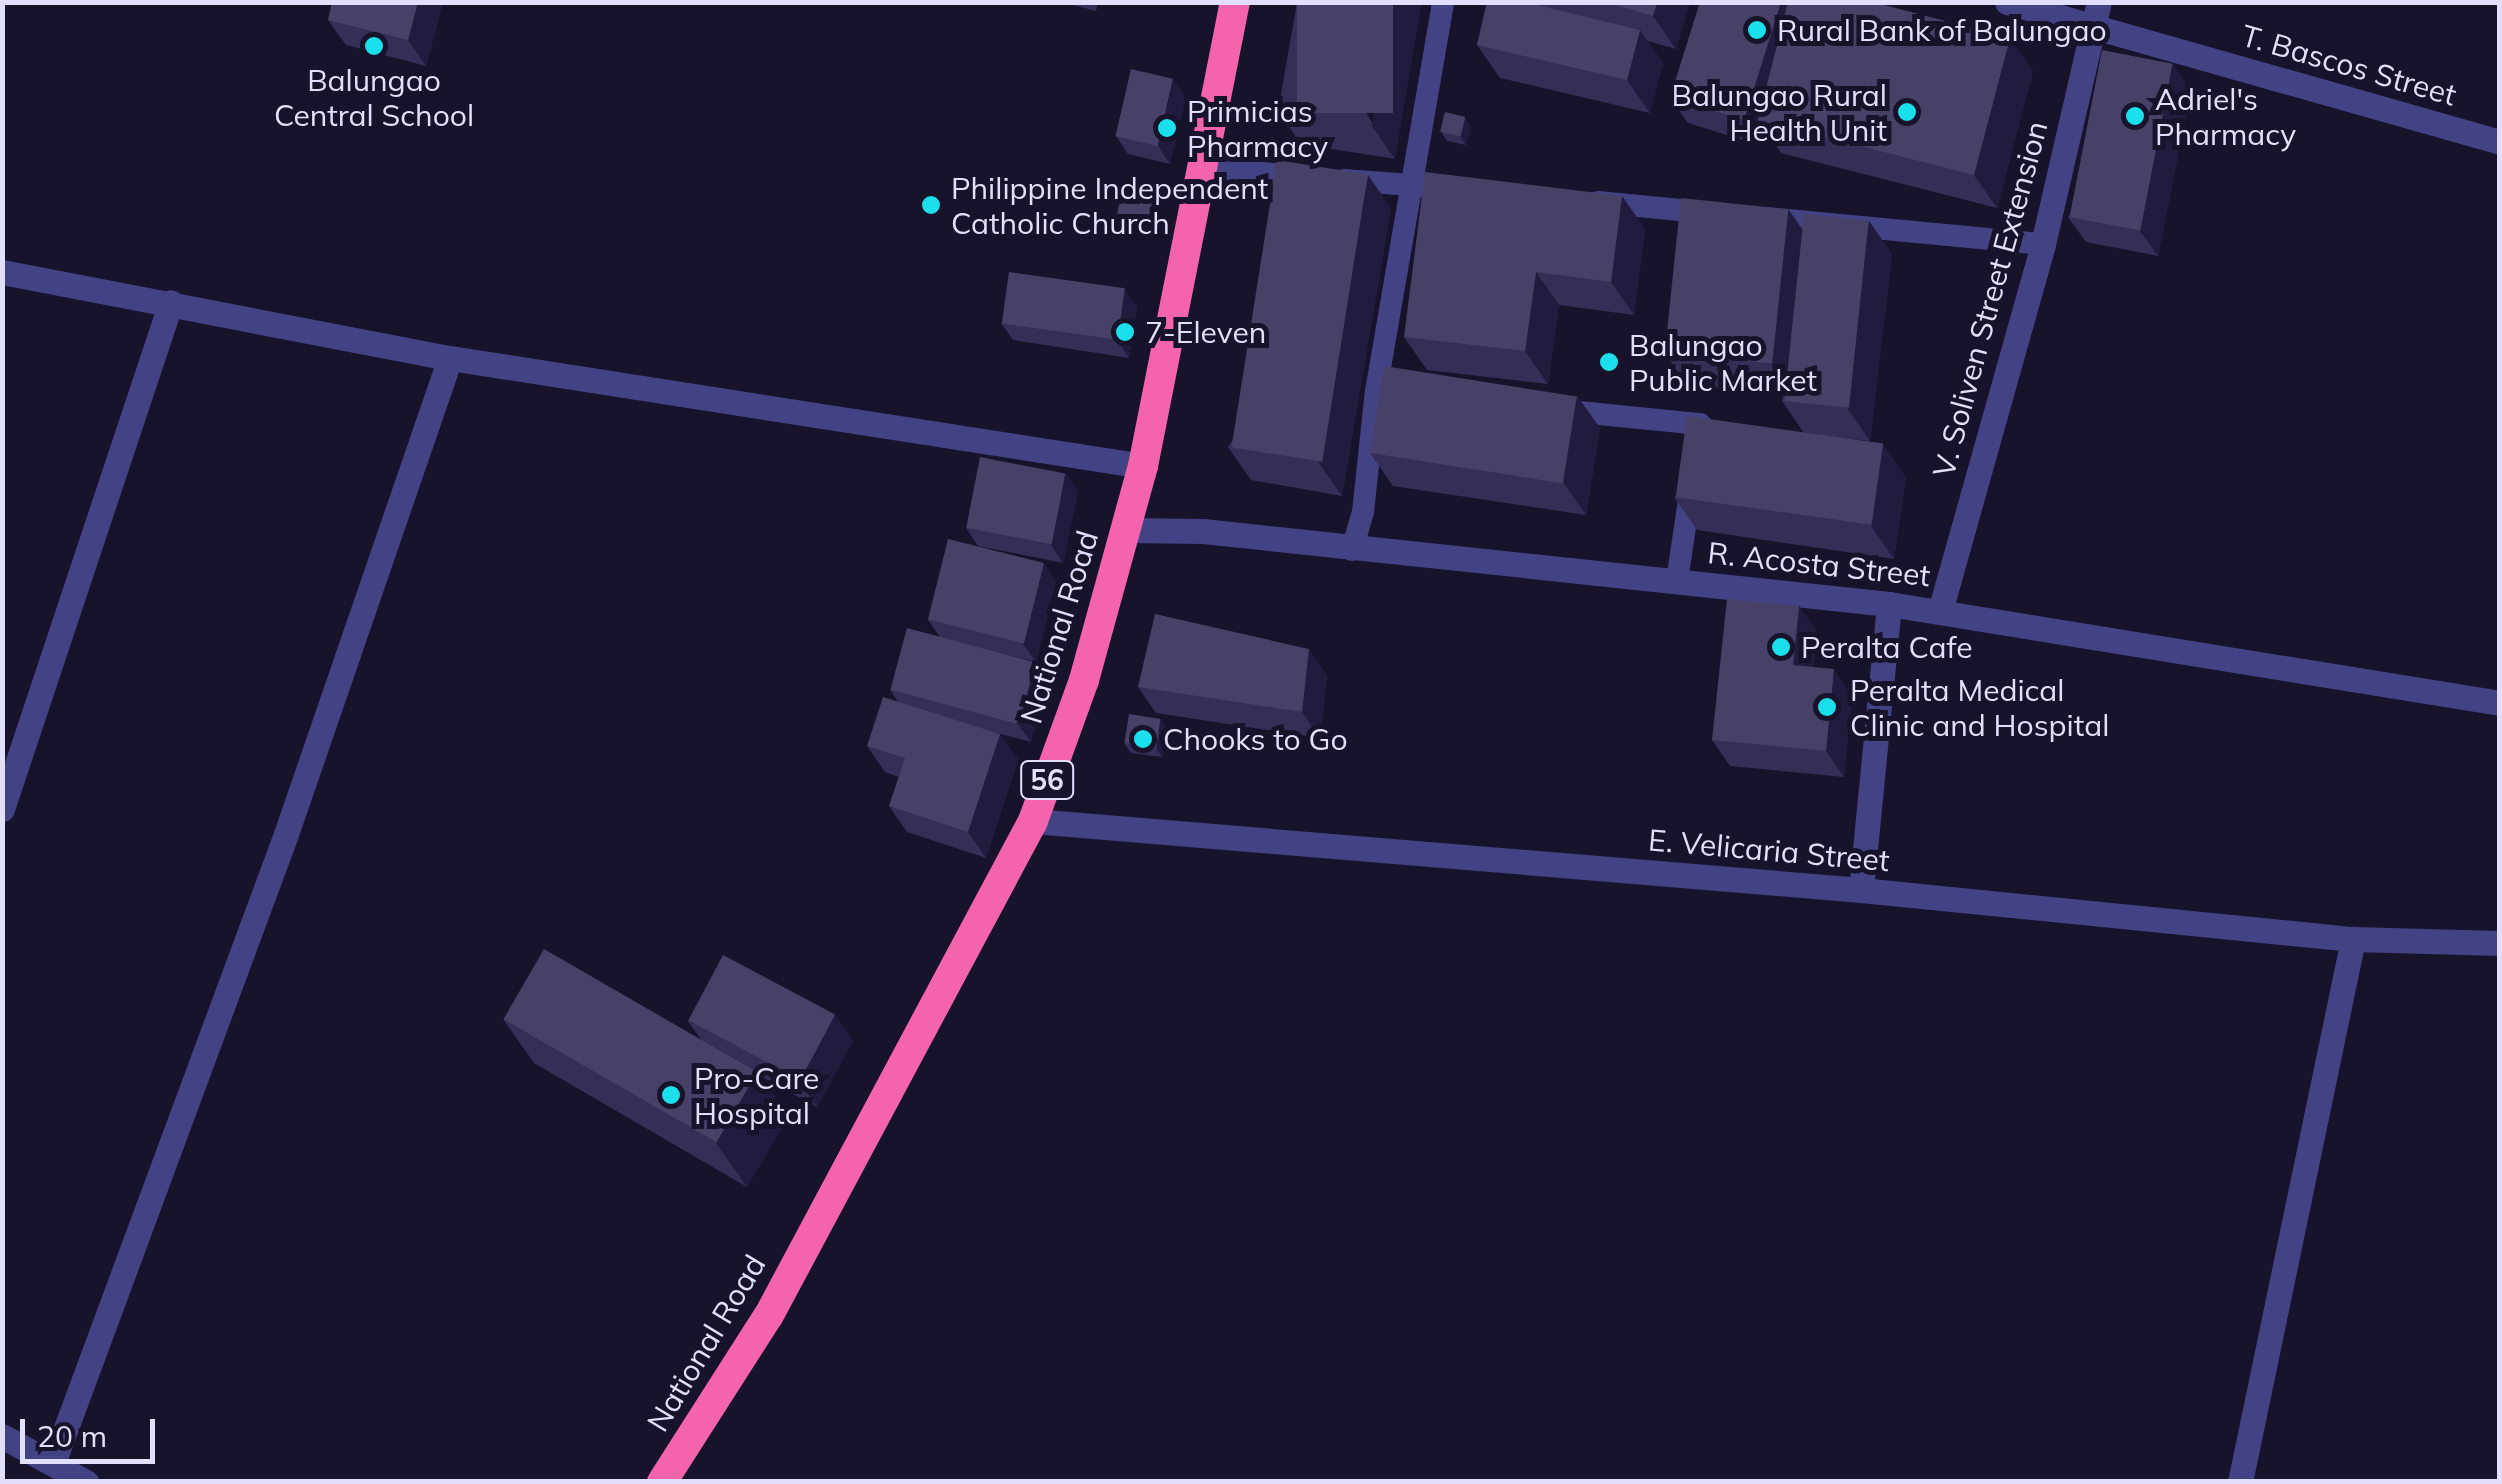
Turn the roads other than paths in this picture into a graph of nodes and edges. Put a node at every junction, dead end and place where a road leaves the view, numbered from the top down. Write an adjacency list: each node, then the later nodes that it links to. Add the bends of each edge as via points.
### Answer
1 (1234, 2): 6 (highway, National Road / 56)
2 (1443, 2): 7 (lane)
3 (2007, 2): 4 (street, T. Bascos Street)
4 (2095, 14): 5 (street, T. Bascos Street); 10 (street, V. Soliven Street Extension)
5 (2500, 142)
6 (1202, 169): 7 (lane); 15 (highway, National Road / 56)
7 (1412, 185): 8 (lane); 17 (lane, via 1386,392)
8 (1472, 190)
9 (1570, 200): 10 (lane)
10 (2042, 244): 20 (street, V. Soliven Street Extension)
11 (2, 272): 12 (street)
12 (171, 302): 13 (street); 22 (street)
13 (450, 358): 15 (street); 28 (street, via 286,834)
14 (1529, 407): 18 (lane, via 1700,424)
15 (1143, 466): 16 (highway, National Road / 56)
16 (1126, 530): 17 (street, R. Acosta Street, via 1203,531); 23 (highway, National Road / 56, via 1084,680)
17 (1352, 550): 18 (street, R. Acosta Street)
18 (1677, 581): 19 (street, R. Acosta Street)
19 (1889, 604): 20 (street, R. Acosta Street); 24 (street)
20 (1940, 611): 21 (street, R. Acosta Street)
21 (2500, 704)
22 (2, 809)
23 (1033, 820): 24 (street, E. Velicaria Street); 30 (highway, National Road / 56, via 769,1314)
24 (1861, 890): 25 (street, E. Velicaria Street)
25 (2353, 939): 26 (street, E. Velicaria Street); 31 (street)
26 (2500, 943)
27 (2, 1436): 28 (street)
28 (53, 1463): 29 (street)
29 (86, 1482)
30 (662, 1482)
31 (2240, 1482)

